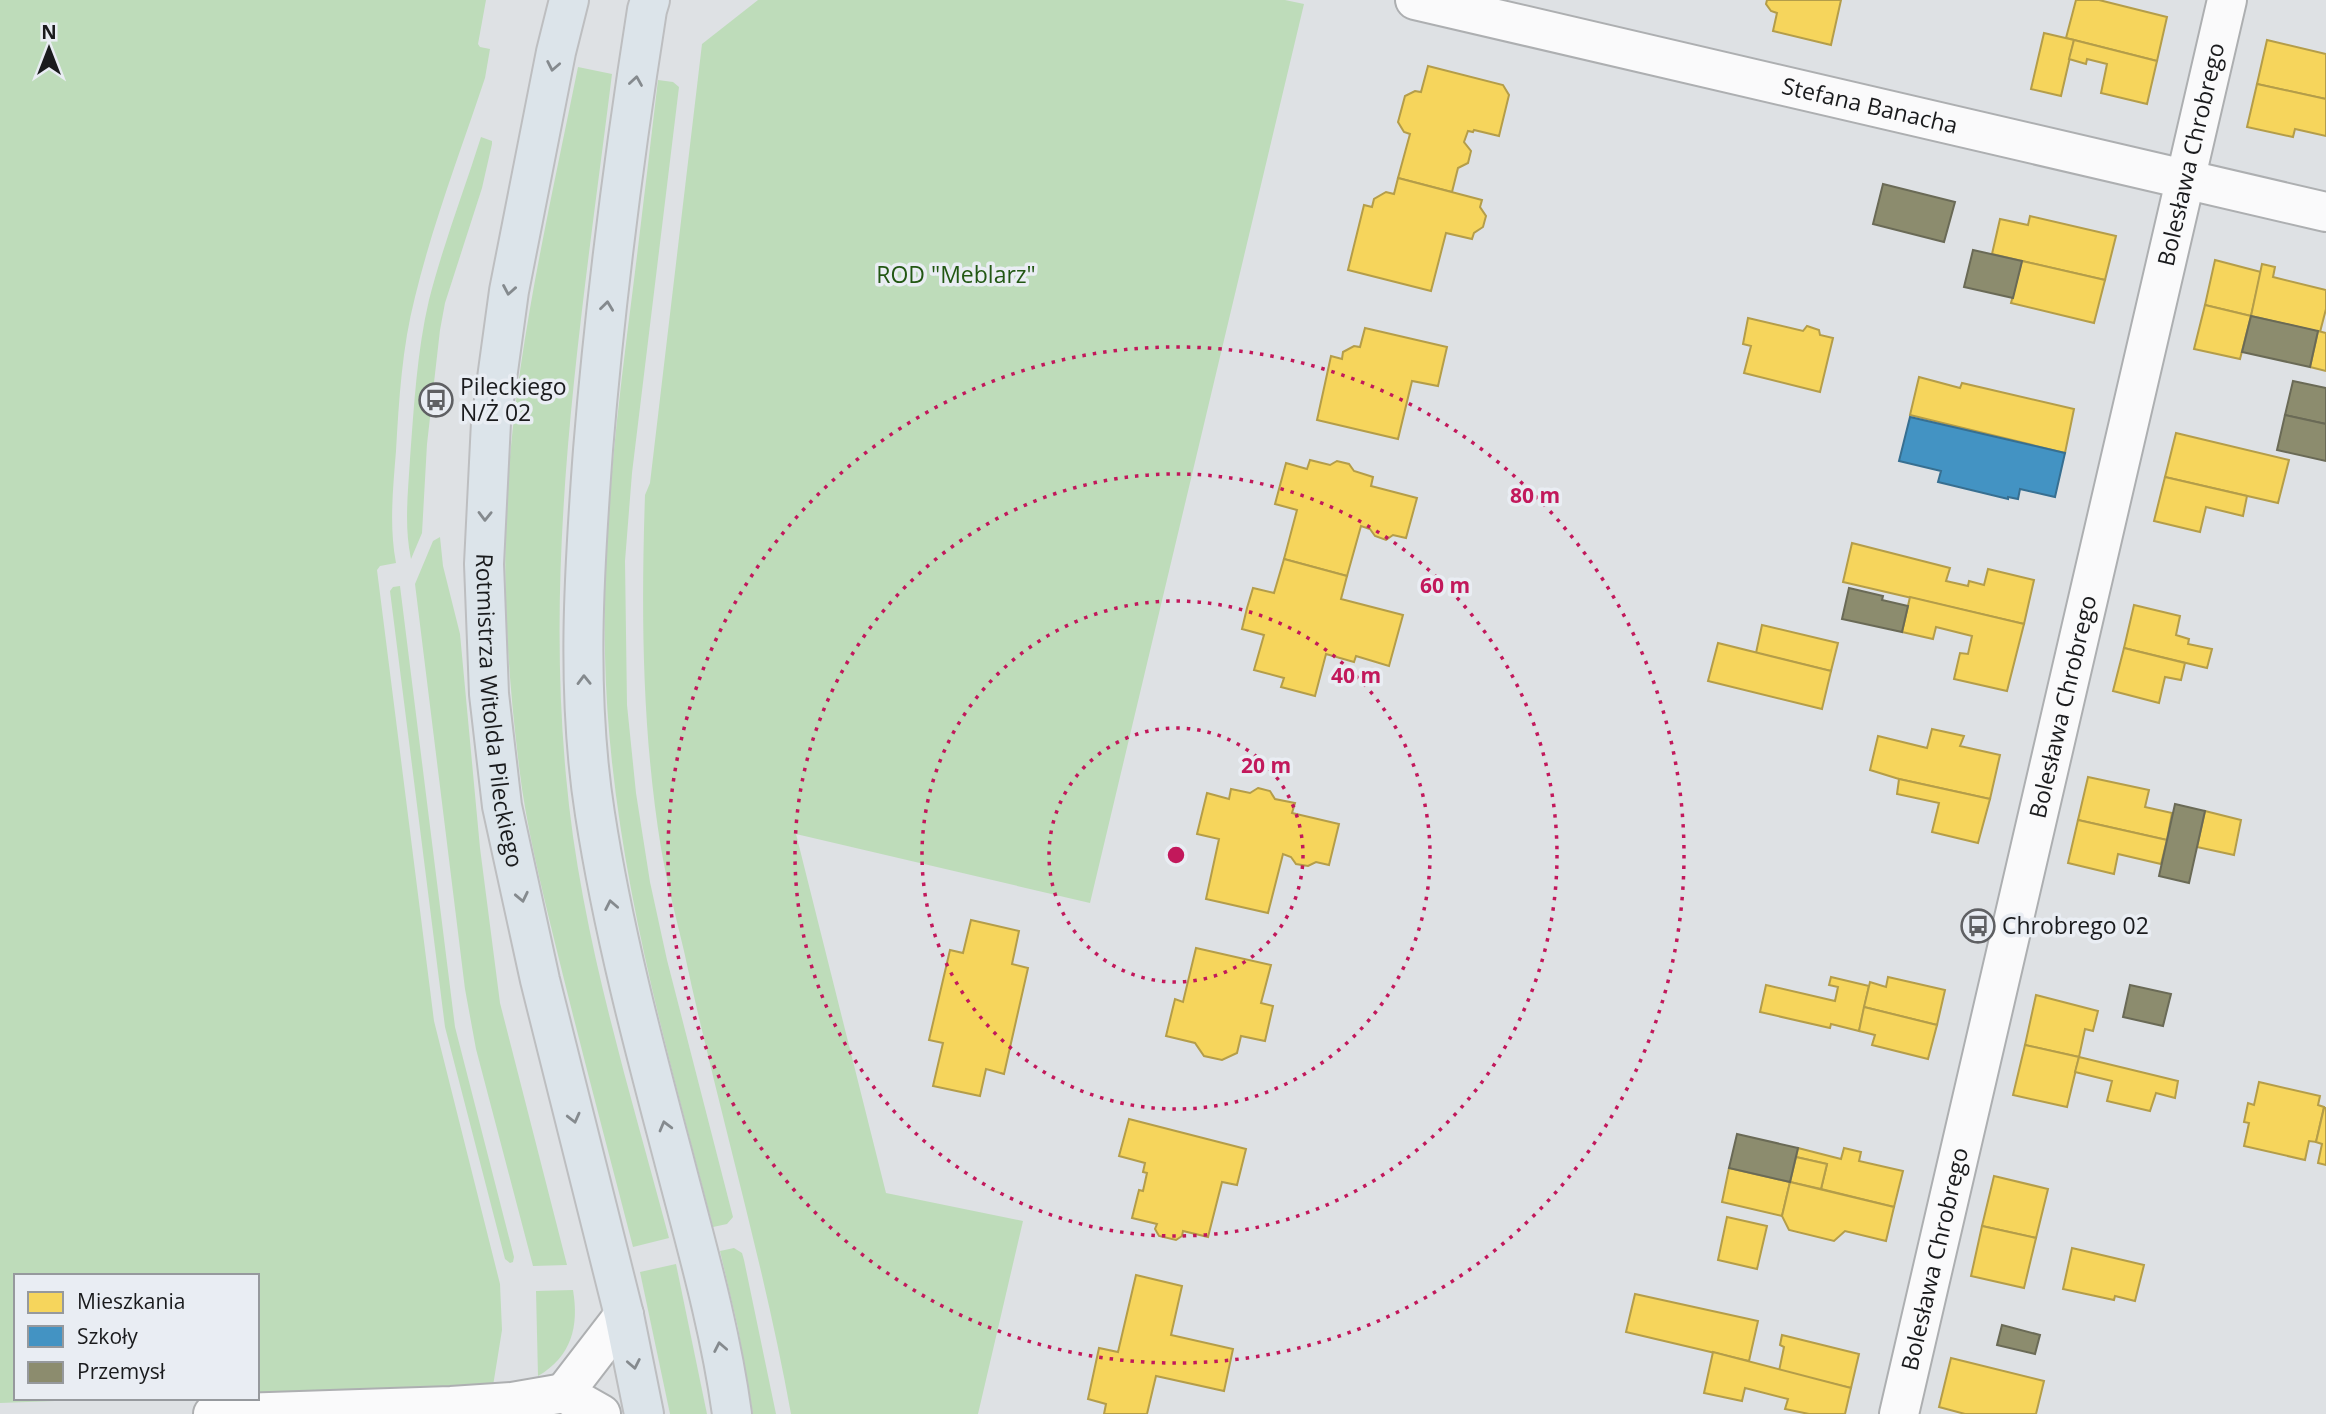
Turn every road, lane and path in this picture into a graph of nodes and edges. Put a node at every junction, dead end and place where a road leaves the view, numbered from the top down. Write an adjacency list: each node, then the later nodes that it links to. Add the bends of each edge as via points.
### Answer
1 (569, 0): 7 (main road, Rotmistrza Witolda Pileckiego, one-way to 7, via 509,291 491,422 484,564 489,694 502,806 540,980)
2 (650, 0): 12 (main road, one-way to 2, via 711,1299 637,1022 611,905 594,811 585,720 583,577 599,374 629,125)
3 (1415, 0): 5 (street, Stefana Banacha)
4 (2227, 0): 5 (street, Bolesława Chrobrego)
5 (2184, 180): 6 (street, Stefana Banacha); 13 (street, Bolesława Chrobrego)
6 (2326, 212)
7 (624, 1315): 8 (street); 11 (main road, Rotmistrza Witolda Pileckiego, one-way to 11)
8 (564, 1393): 9 (street, via 464,1405); 10 (street)
9 (213, 1414)
10 (601, 1414)
11 (644, 1414)
12 (732, 1414)
13 (1899, 1414)

